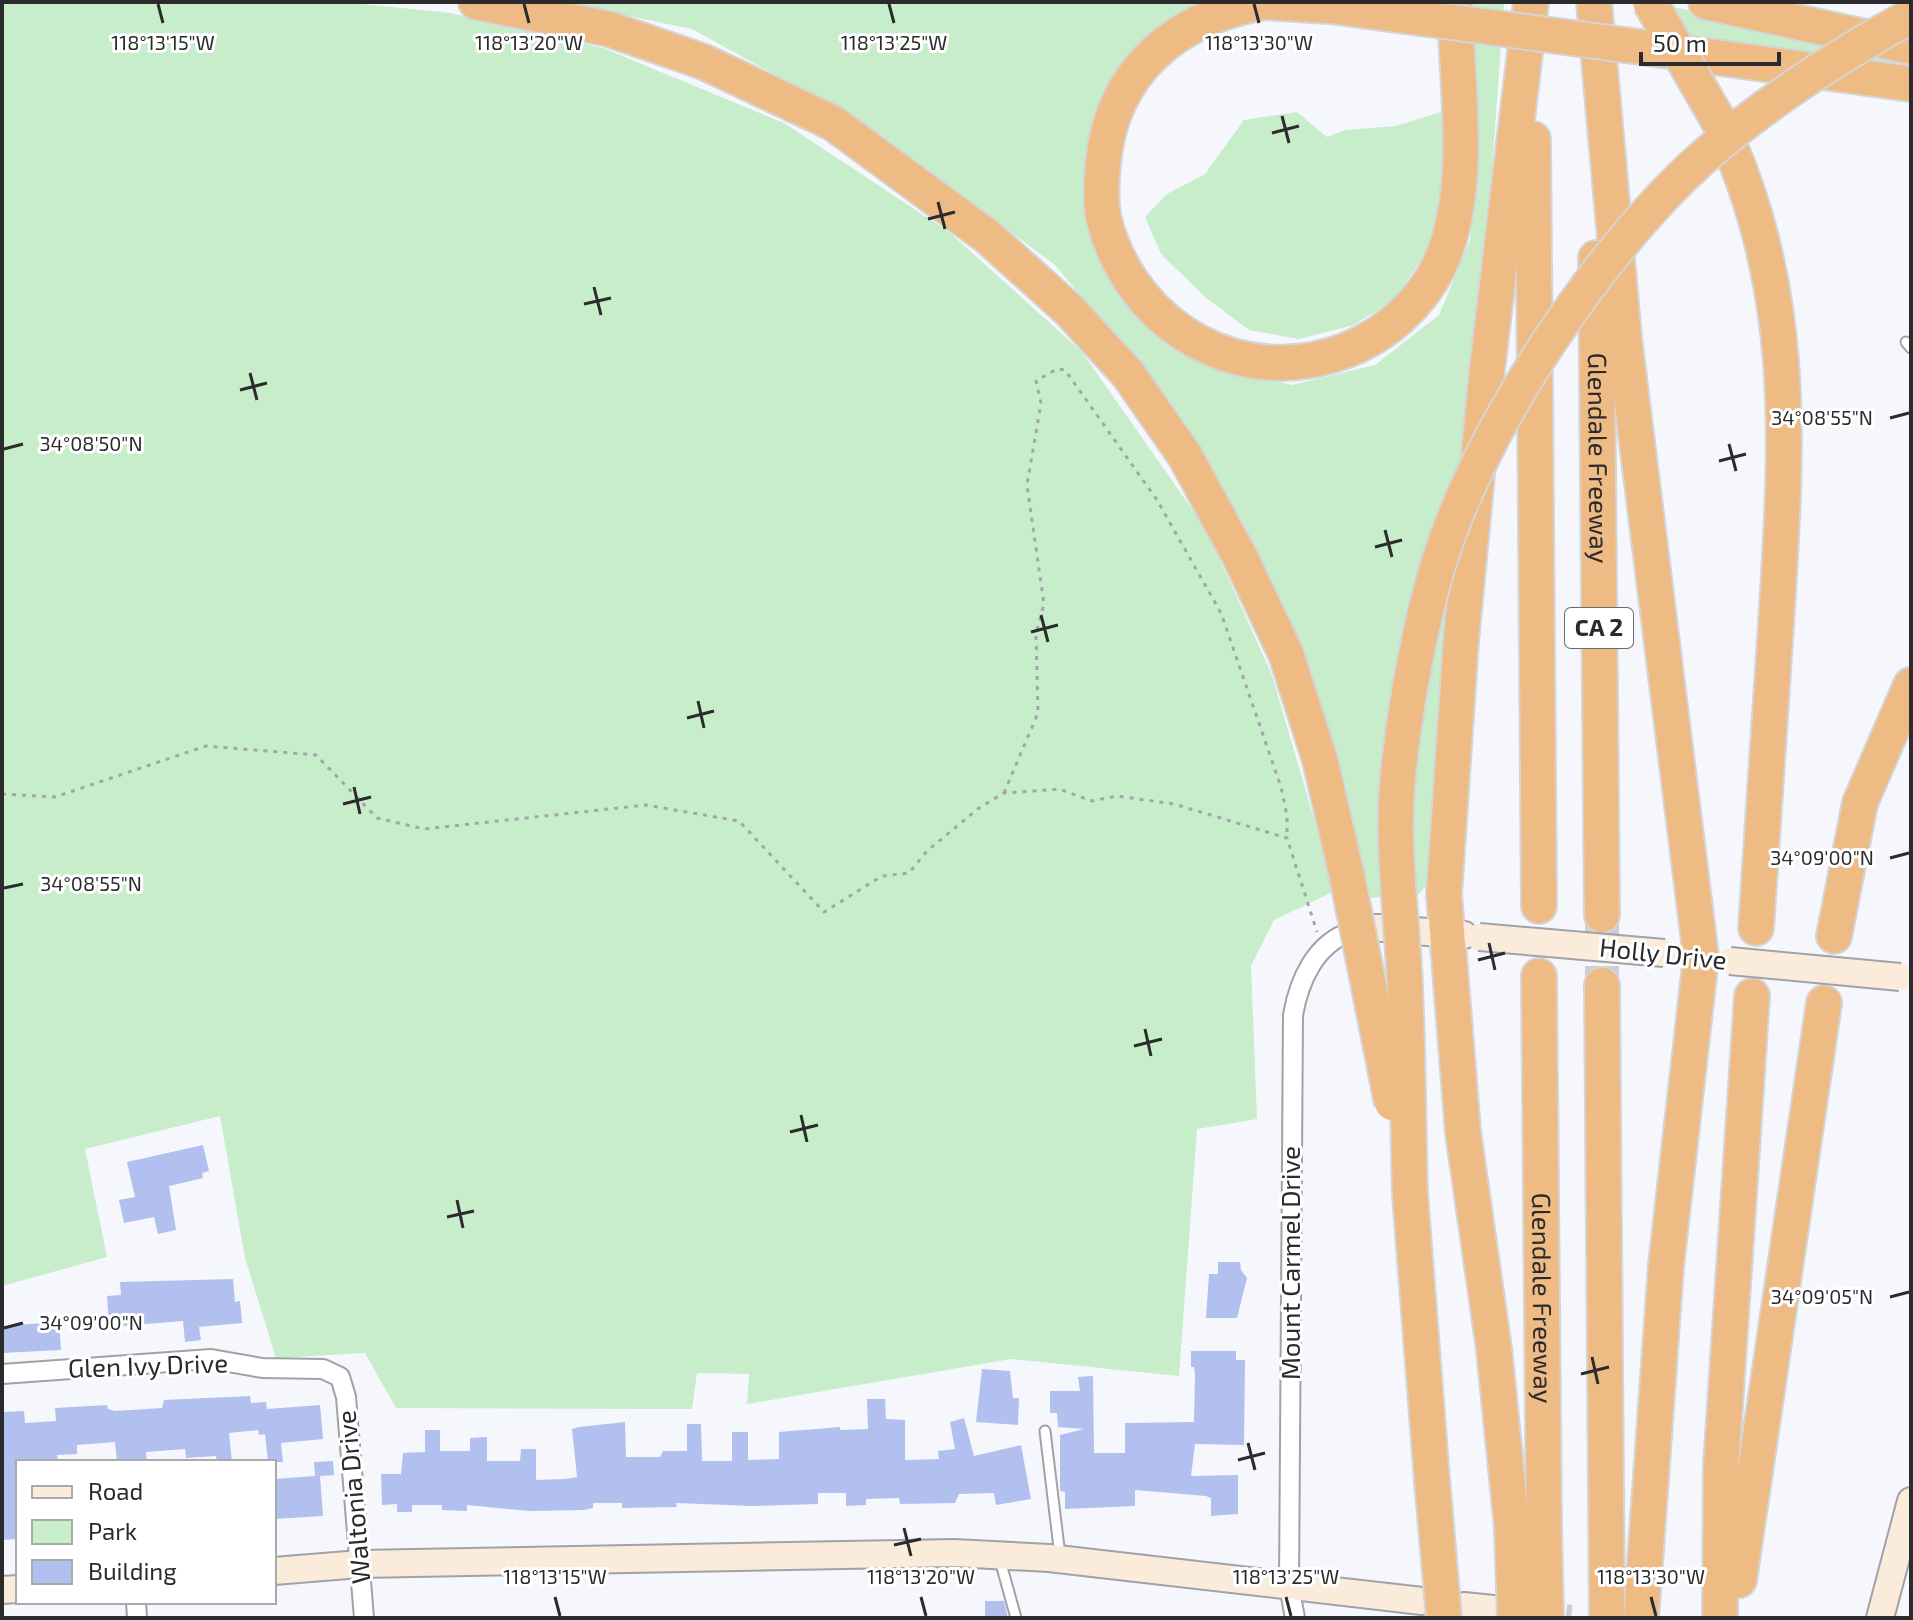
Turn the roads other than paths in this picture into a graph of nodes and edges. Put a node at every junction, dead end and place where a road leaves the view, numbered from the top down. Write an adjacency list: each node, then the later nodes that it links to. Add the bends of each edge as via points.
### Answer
1 (476, 2): 24 (highway, bridge, via 623,33 704,62 833,123 988,237 1069,310 1128,374 1185,456 1286,654 1320,760 1347,876)
2 (1264, 2): 3 (highway, via 1227,9 1183,29 1133,77 1116,104 1105,140 1104,222 1129,279 1170,327 1229,355 1294,363 1328,358 1364,344 1393,324 1434,277 1457,206); 10 (highway, bridge, via 1330,6)
3 (1455, 2)
4 (1532, 2): 12 (highway, CA 2); 16 (highway, via 1487,370 1461,640 1444,894)
5 (1593, 2): 13 (highway, Glendale Freeway / CA 2); 18 (highway, via 1624,338)
6 (1650, 2): 14 (highway, bridge, via 1717,118 1745,186 1772,283 1784,369 1784,518)
7 (1706, 2): 9 (highway)
8 (1911, 16): 24 (highway, bridge, via 1776,98 1699,161 1627,236 1501,420 1466,493 1441,556 1398,768 1395,867 1405,985)
9 (1911, 47)
10 (1911, 84)
11 (1911, 685): 17 (highway, via 1860,803)
12 (1539, 906)
13 (1602, 915)
14 (1756, 928)
15 (1370, 929): 35 (street, Mount Carmel Drive, via 1337,937 1324,950 1298,987 1293,1015)
16 (1447, 934): 18 (street, Holly Drive, bridge); 29 (highway, via 1463,1132 1496,1363)
17 (1834, 936)
18 (1715, 959): 20 (street, Holly Drive, bridge); 43 (highway, via 1666,1266)
19 (1539, 976): 29 (highway, Glendale Freeway)
20 (1905, 978)
21 (1602, 985): 42 (highway)
22 (1752, 996): 30 (highway, via 1721,1466)
23 (1824, 1003): 30 (highway)
24 (1410, 1194): 36 (highway, bridge)
25 (2, 1374): 26 (street, Glen Ivy Drive, via 211,1359 262,1368 323,1369)
26 (340, 1377): 33 (street, Waltonia Drive)
27 (1045, 1431): 32 (lane)
28 (1911, 1501): 46 (street)
29 (1528, 1529): 37 (highway, bridge); 41 (highway, Glendale Freeway, bridge)
30 (1733, 1548): 44 (highway); 45 (highway)
31 (999, 1555): 32 (street); 33 (street, via 856,1553); 39 (lane)
32 (1060, 1559): 35 (street)
33 (360, 1564): 34 (street); 38 (street, Waltonia Drive)
34 (276, 1571)
35 (1289, 1586): 36 (street); 40 (street, Mount Carmel Drive)
36 (1444, 1608): 37 (street)
37 (1509, 1614)
38 (364, 1618)
39 (1016, 1618)
40 (1295, 1618)
41 (1546, 1618)
42 (1607, 1618)
43 (1641, 1618)
44 (1720, 1618)
45 (1734, 1618)
46 (1880, 1618)

